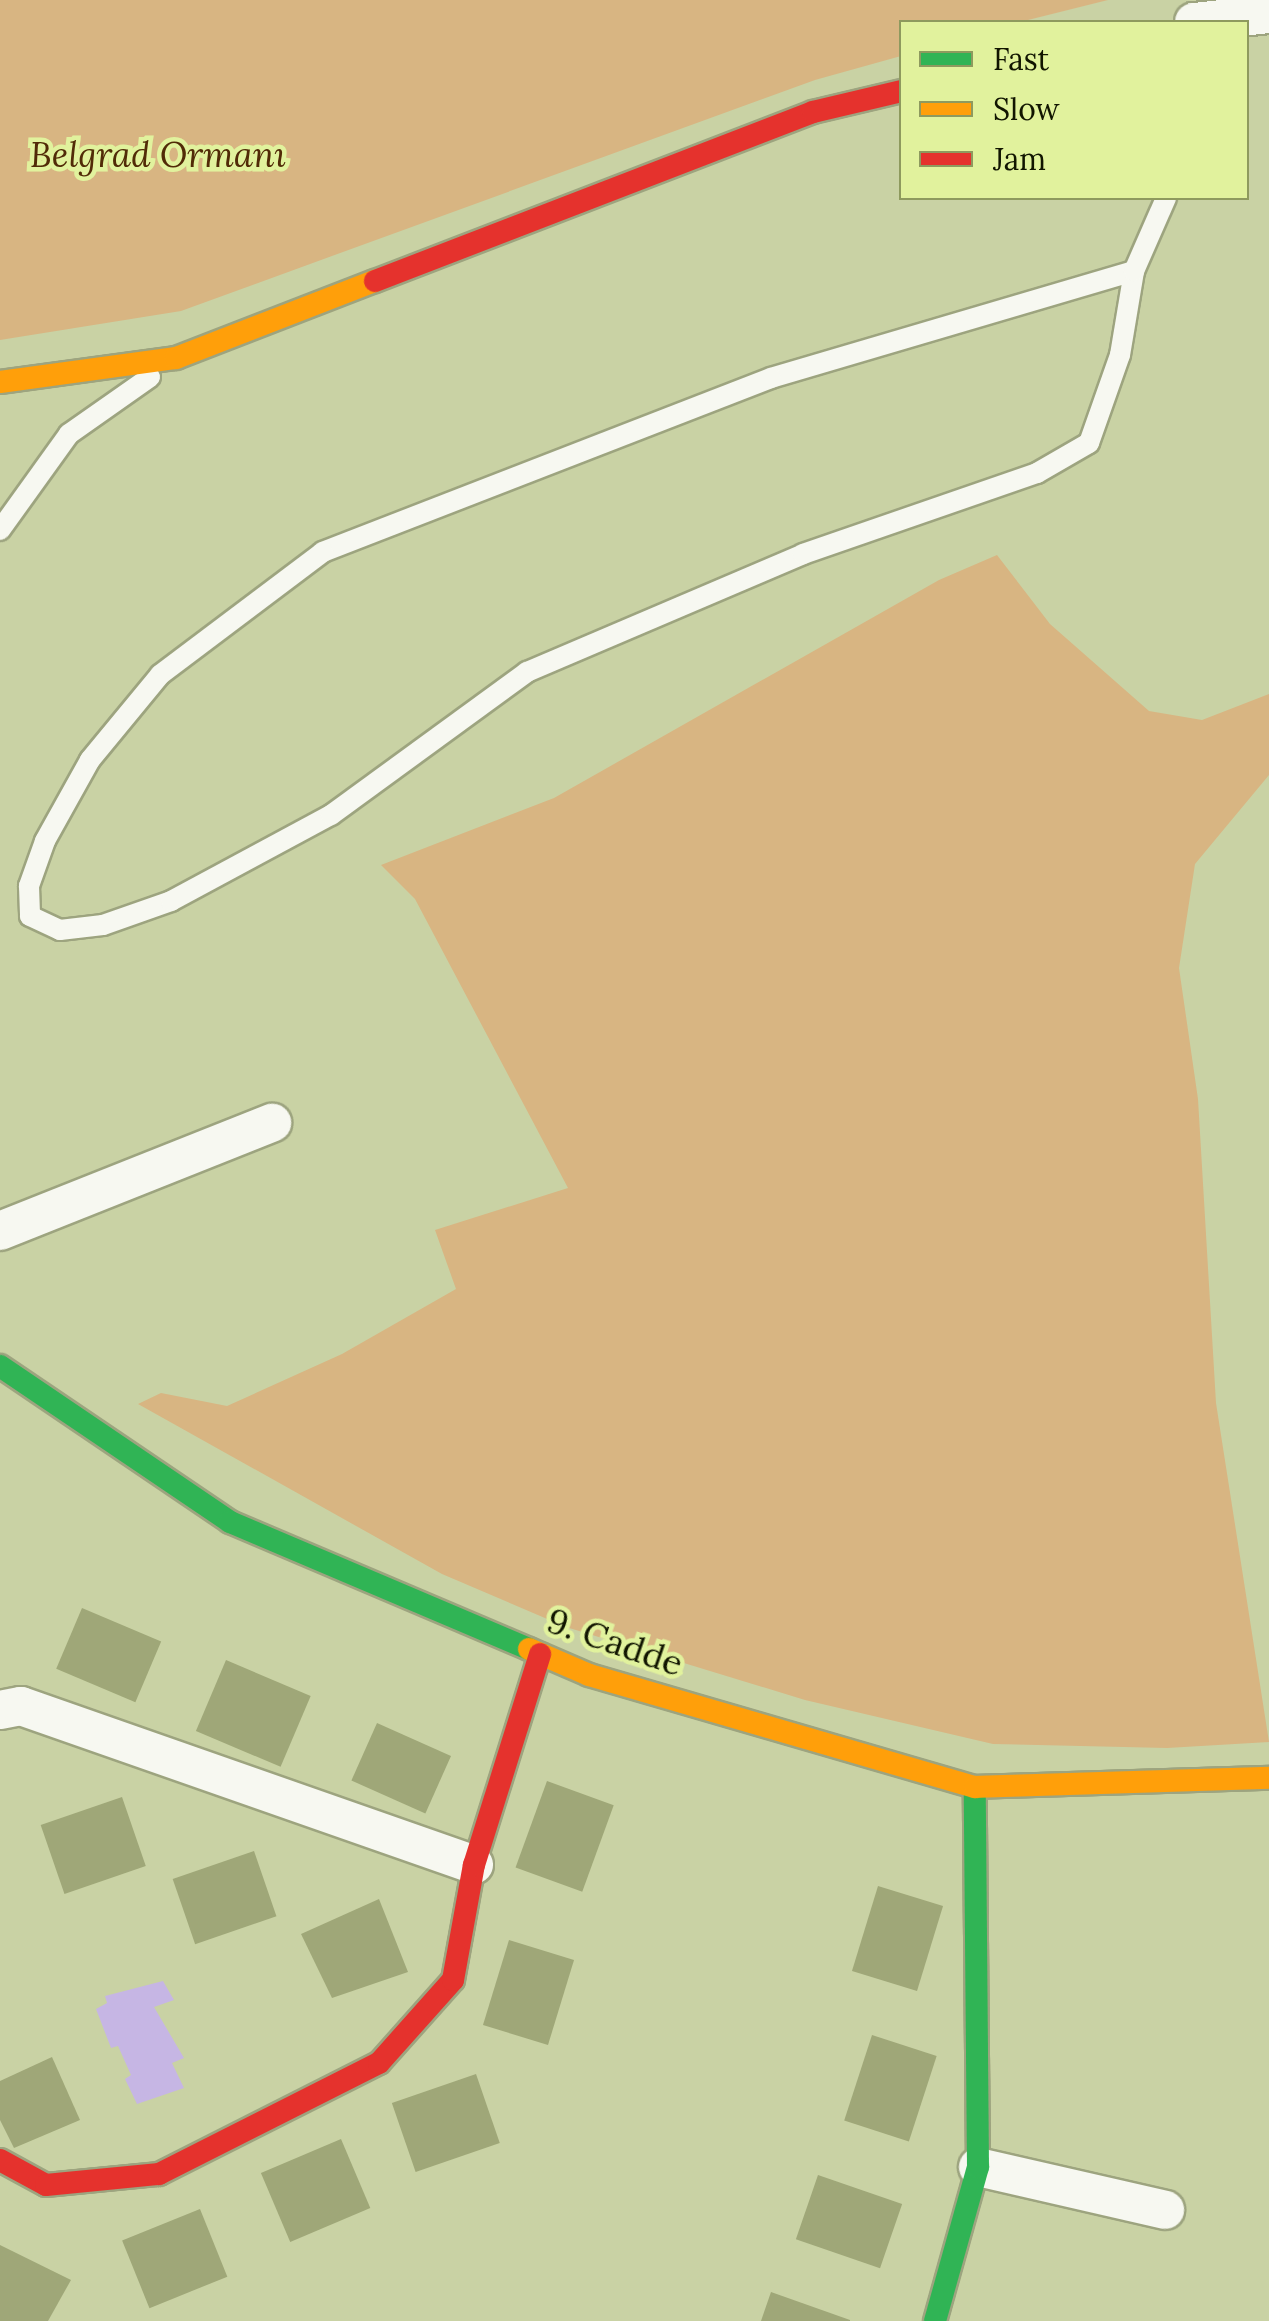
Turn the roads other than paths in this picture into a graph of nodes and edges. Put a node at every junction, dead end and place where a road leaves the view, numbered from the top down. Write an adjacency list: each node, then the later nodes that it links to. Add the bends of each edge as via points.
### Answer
1 (1245, 16): 2 (street)
2 (1211, 20)
3 (899, 93): 6 (street, via 813,112)
4 (1165, 200): 5 (lane)
5 (1134, 271): 5 (lane, via 1120,356 1089,443 1038,473 803,554 526,672 331,814 171,901 60,930 30,916 29,886 45,841 90,760 160,675 323,552 771,378)
6 (176, 358): 7 (street); 8 (lane, via 69,434)
7 (0, 382)
8 (0, 530)
9 (272, 1124): 10 (street)
10 (0, 1231)
11 (0, 1366): 12 (street, 9. Cadde, via 230,1522)
12 (540, 1654): 15 (street, 9. Cadde, via 589,1676); 16 (street)
13 (0, 1710): 16 (street, via 21,1706)
14 (1269, 1778): 15 (street, 9. Cadde)
15 (974, 1786): 18 (street)
16 (474, 1864): 17 (street, via 453,1980 379,2064 159,2174 46,2185)
17 (0, 2160)
18 (978, 2167): 19 (street); 20 (street)
19 (1165, 2210)
20 (935, 2321)

